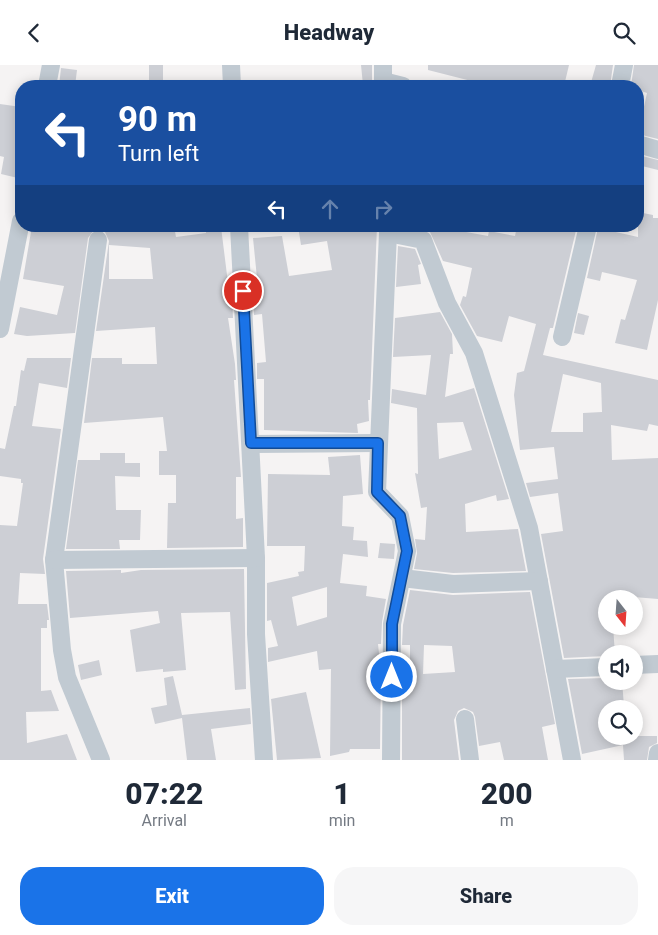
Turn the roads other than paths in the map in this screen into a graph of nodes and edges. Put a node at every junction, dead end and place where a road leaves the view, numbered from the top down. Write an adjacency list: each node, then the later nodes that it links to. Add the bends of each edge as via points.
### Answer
1 (51, 65): 4 (street)
2 (231, 65): 5 (street)
3 (624, 65): 6 (street)
4 (48, 80)
5 (232, 80)
6 (621, 80)
7 (644, 146): 8 (street)
8 (658, 150)
9 (19, 232): 15 (street)
10 (239, 232): 17 (street)
11 (388, 232): 18 (street)
12 (395, 232): 22 (street, via 423,240 447,303 474,353 529,527)
13 (587, 232): 16 (street)
14 (98, 240): 20 (street)
15 (0, 329)
16 (562, 337)
17 (251, 443): 18 (street); 19 (street)
18 (378, 443): 21 (street, via 377,492 400,516 407,551)
19 (256, 558): 20 (street); 30 (street, via 256,633)
20 (54, 560): 29 (street, via 67,677)
21 (402, 578): 22 (street, via 453,584); 31 (street, via 392,624)
22 (539, 581): 26 (street)
23 (658, 664): 24 (street)
24 (643, 665)
25 (598, 667): 26 (street)
26 (556, 669): 33 (street)
27 (465, 719): 32 (street)
28 (658, 753): 34 (street)
29 (101, 760)
30 (264, 760)
31 (391, 760)
32 (470, 760)
33 (572, 760)
34 (657, 760)

